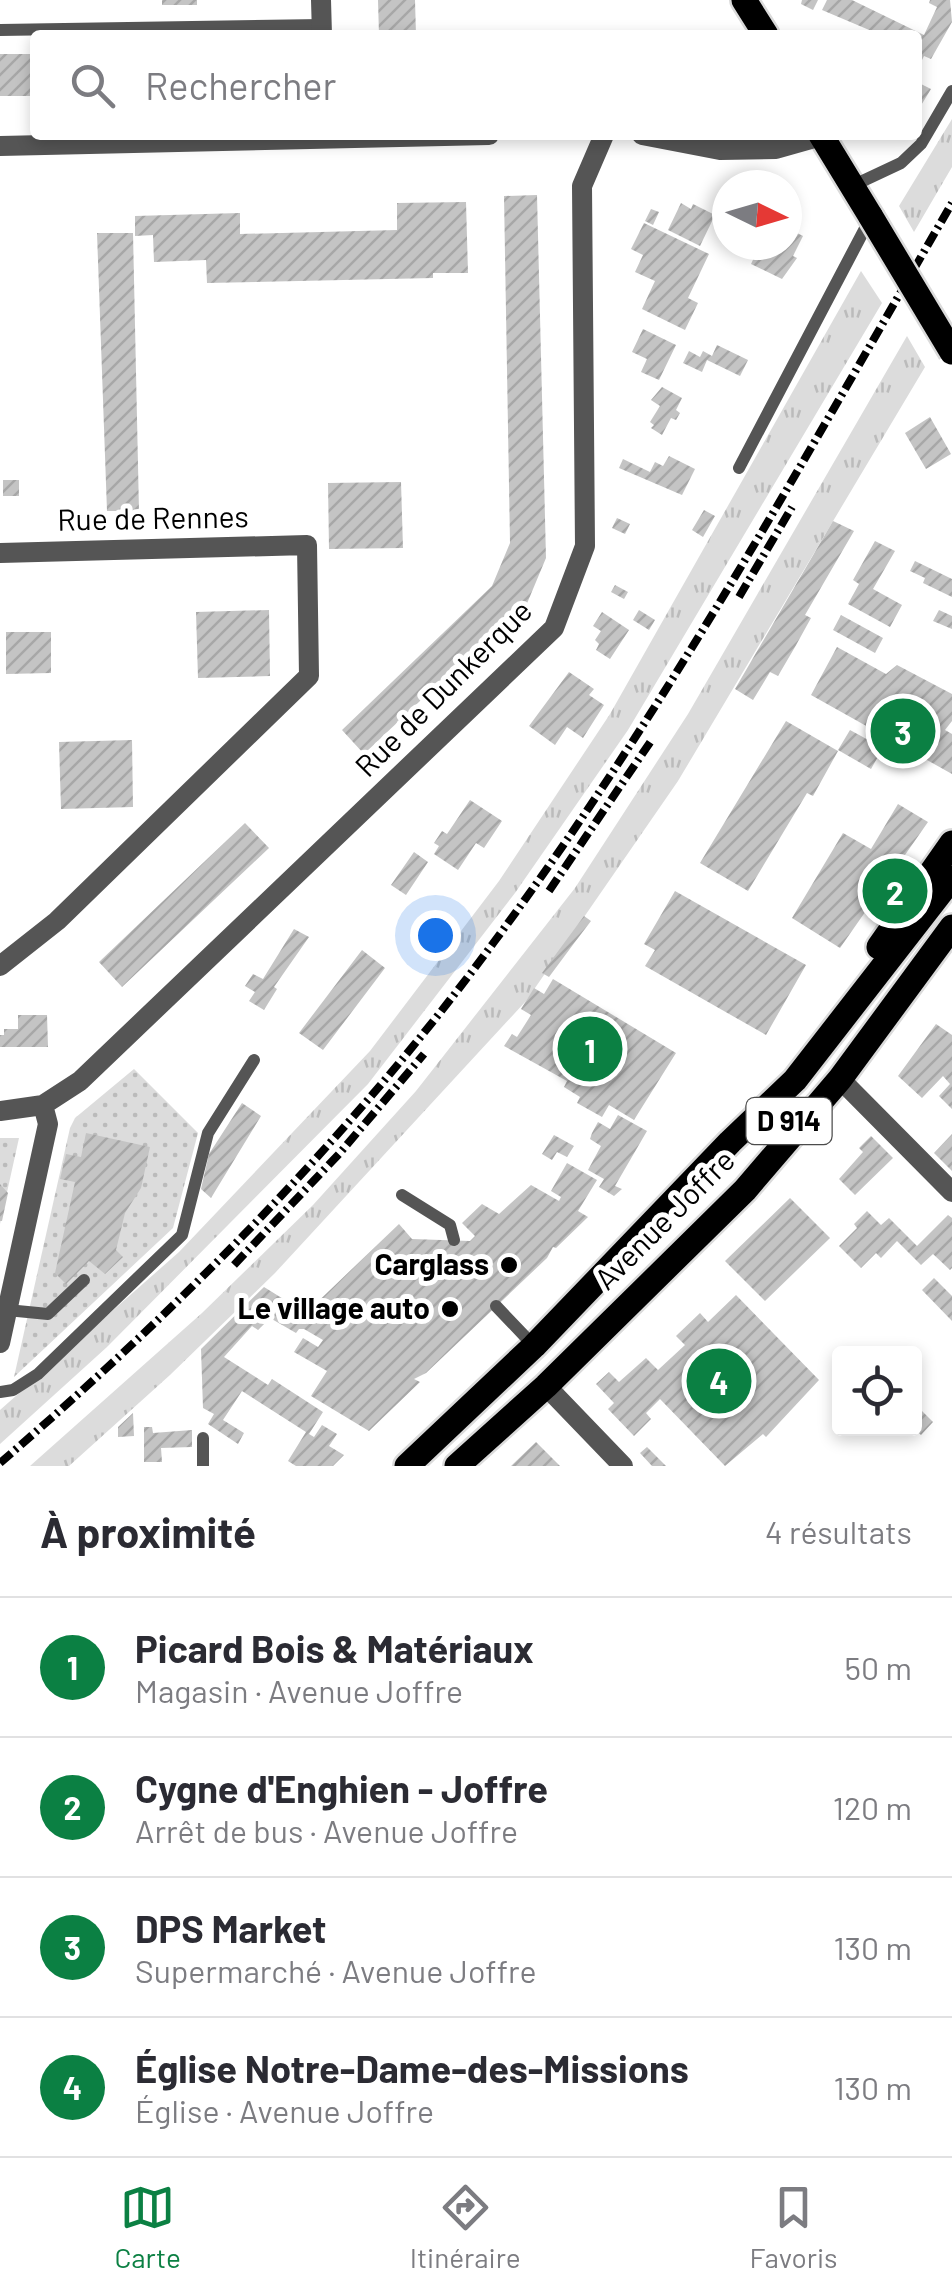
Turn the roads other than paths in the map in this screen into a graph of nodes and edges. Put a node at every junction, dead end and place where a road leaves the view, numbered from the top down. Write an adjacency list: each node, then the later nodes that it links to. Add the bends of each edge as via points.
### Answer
1 (322, 0): 4 (street)
2 (744, 0): 5 (main road)
3 (0, 30): 4 (lane)
4 (322, 30)
5 (763, 30)
6 (952, 91): 13 (lane, via 901,164)
7 (194, 140): 12 (street)
8 (602, 140): 25 (street, Rue de Dunkerque, via 582,186 585,546 554,628 112,1052)
9 (668, 140): 10 (street, via 720,150 776,149)
10 (808, 140)
11 (824, 140): 13 (main road)
12 (0, 146)
13 (852, 186): 14 (main road)
14 (870, 217): 15 (main road, bridge); 16 (lane)
15 (952, 352)
16 (740, 468)
17 (0, 552): 22 (street, Rue de Rennes, via 307,545 309,676 57,921)
18 (952, 843): 27 (main road, Avenue Joffre / D 914)
19 (952, 878): 27 (main road, Avenue Joffre / D 914, via 796,1080)
20 (952, 904): 34 (main road, Avenue Joffre / D 914, via 737,1184)
21 (952, 927): 24 (main road, Avenue Joffre / D 914)
22 (0, 966)
23 (254, 1060): 38 (lane, via 208,1132 182,1235 38,1374)
24 (840, 1079): 28 (street); 34 (main road, Avenue Joffre / D 914, via 745,1190)
25 (43, 1104): 26 (street, Rue de Dunkerque); 33 (street, via 48,1124)
26 (0, 1111)
27 (730, 1142): 36 (main road, Avenue Joffre / D 914)
28 (952, 1192)
29 (402, 1195): 30 (lane, via 450,1225)
30 (454, 1240)
31 (84, 1280): 33 (lane, via 48,1314)
32 (496, 1306): 36 (lane)
33 (7, 1310): 35 (street)
34 (607, 1323): 37 (main road, Avenue Joffre / D 914)
35 (0, 1343)
36 (534, 1346): 41 (main road, Avenue Joffre / D 914)
37 (546, 1386): 42 (main road, Avenue Joffre / D 914); 43 (street)
38 (0, 1392)
39 (203, 1438): 40 (lane)
40 (203, 1466)
41 (407, 1466)
42 (457, 1466)
43 (623, 1466)

